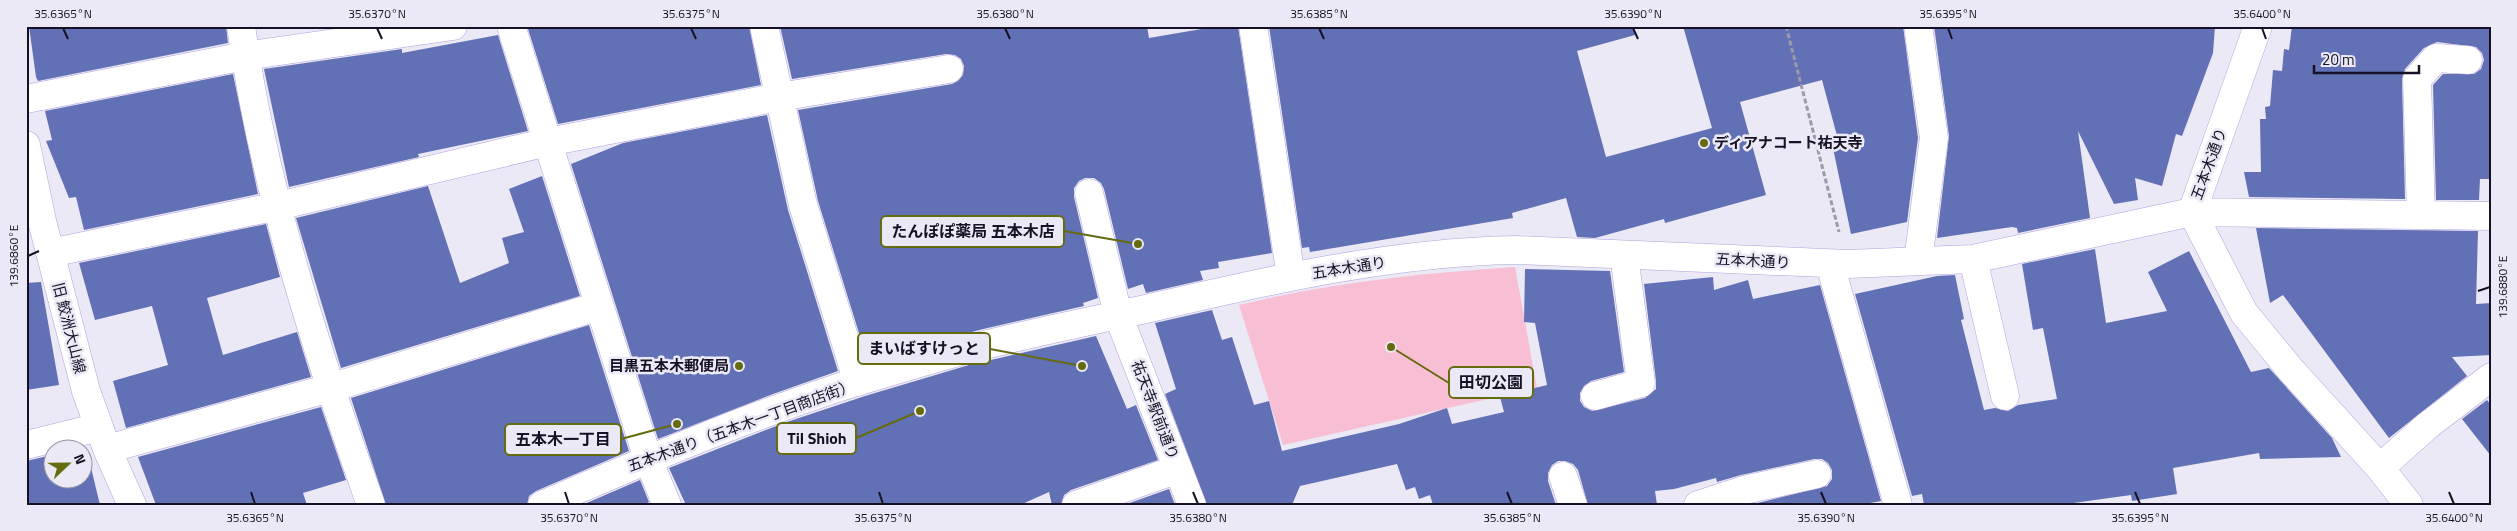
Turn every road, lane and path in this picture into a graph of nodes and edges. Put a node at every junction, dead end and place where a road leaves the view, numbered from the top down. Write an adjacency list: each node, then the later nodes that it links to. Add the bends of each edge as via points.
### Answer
1 (241, 26): 9 (street)
2 (453, 26): 9 (street)
3 (511, 26): 14 (street)
4 (764, 26): 12 (street)
5 (1253, 26): 27 (street)
6 (1786, 26): 26 (path)
7 (1918, 26): 25 (street, via 1934,138)
8 (2258, 26): 18 (street, 五本木通り)
9 (245, 56): 13 (street); 17 (street)
10 (2468, 60): 19 (street, via 2436,58 2417,79)
11 (949, 69): 12 (street)
12 (779, 97): 14 (street); 31 (street, via 803,205)
13 (26, 99)
14 (548, 142): 17 (street); 28 (street)
15 (26, 145): 21 (street, 旧 鮫洲大山線)
16 (1089, 194): 29 (street, 祐天寺駅前通り)
17 (278, 206): 22 (street); 32 (street)
18 (2192, 212): 19 (street); 24 (street, 五本木通り); 38 (street, via 2244,313)
19 (2421, 215): 20 (street)
20 (2491, 216)
21 (34, 223): 22 (street, 旧 鮫洲大山線)
22 (50, 253): 35 (street, 旧 鮫洲大山線, via 78,364)
23 (1624, 255): 26 (street, 五本木通り); 27 (street, 五本木通り, via 1480,250); 33 (street, via 1641,383)
24 (1973, 259): 25 (street, 五本木通り); 34 (street)
25 (1918, 261): 26 (street, 五本木通り)
26 (1839, 264): 50 (street)
27 (1291, 277): 29 (street, 五本木通り)
28 (599, 306): 32 (street); 37 (street)
29 (1118, 315): 31 (street, 五本木通り（五本木一丁目商店街）, via 1000,341); 39 (street, 祐天寺駅前通り)
30 (2491, 378): 38 (street, via 2427,426)
31 (858, 382): 37 (street, 五本木通り（五本木一丁目商店街）, via 763,414)
32 (330, 388): 35 (street); 43 (street)
33 (1595, 396)
34 (2005, 396)
35 (103, 438): 36 (street); 42 (street, 旧 鮫洲大山線)
36 (26, 445)
37 (648, 459): 44 (street, 五本木通り（五本木一丁目商店街）); 45 (street)
38 (2380, 468): 51 (street)
39 (1178, 469): 46 (street); 47 (street, 祐天寺駅前通り)
40 (1817, 474): 49 (street, via 1744,490)
41 (1564, 476): 48 (street)
42 (132, 505)
43 (371, 505)
44 (542, 505)
45 (667, 505)
46 (1076, 505)
47 (1192, 505)
48 (1573, 505)
49 (1698, 505)
50 (1898, 505)
51 (2409, 505)

